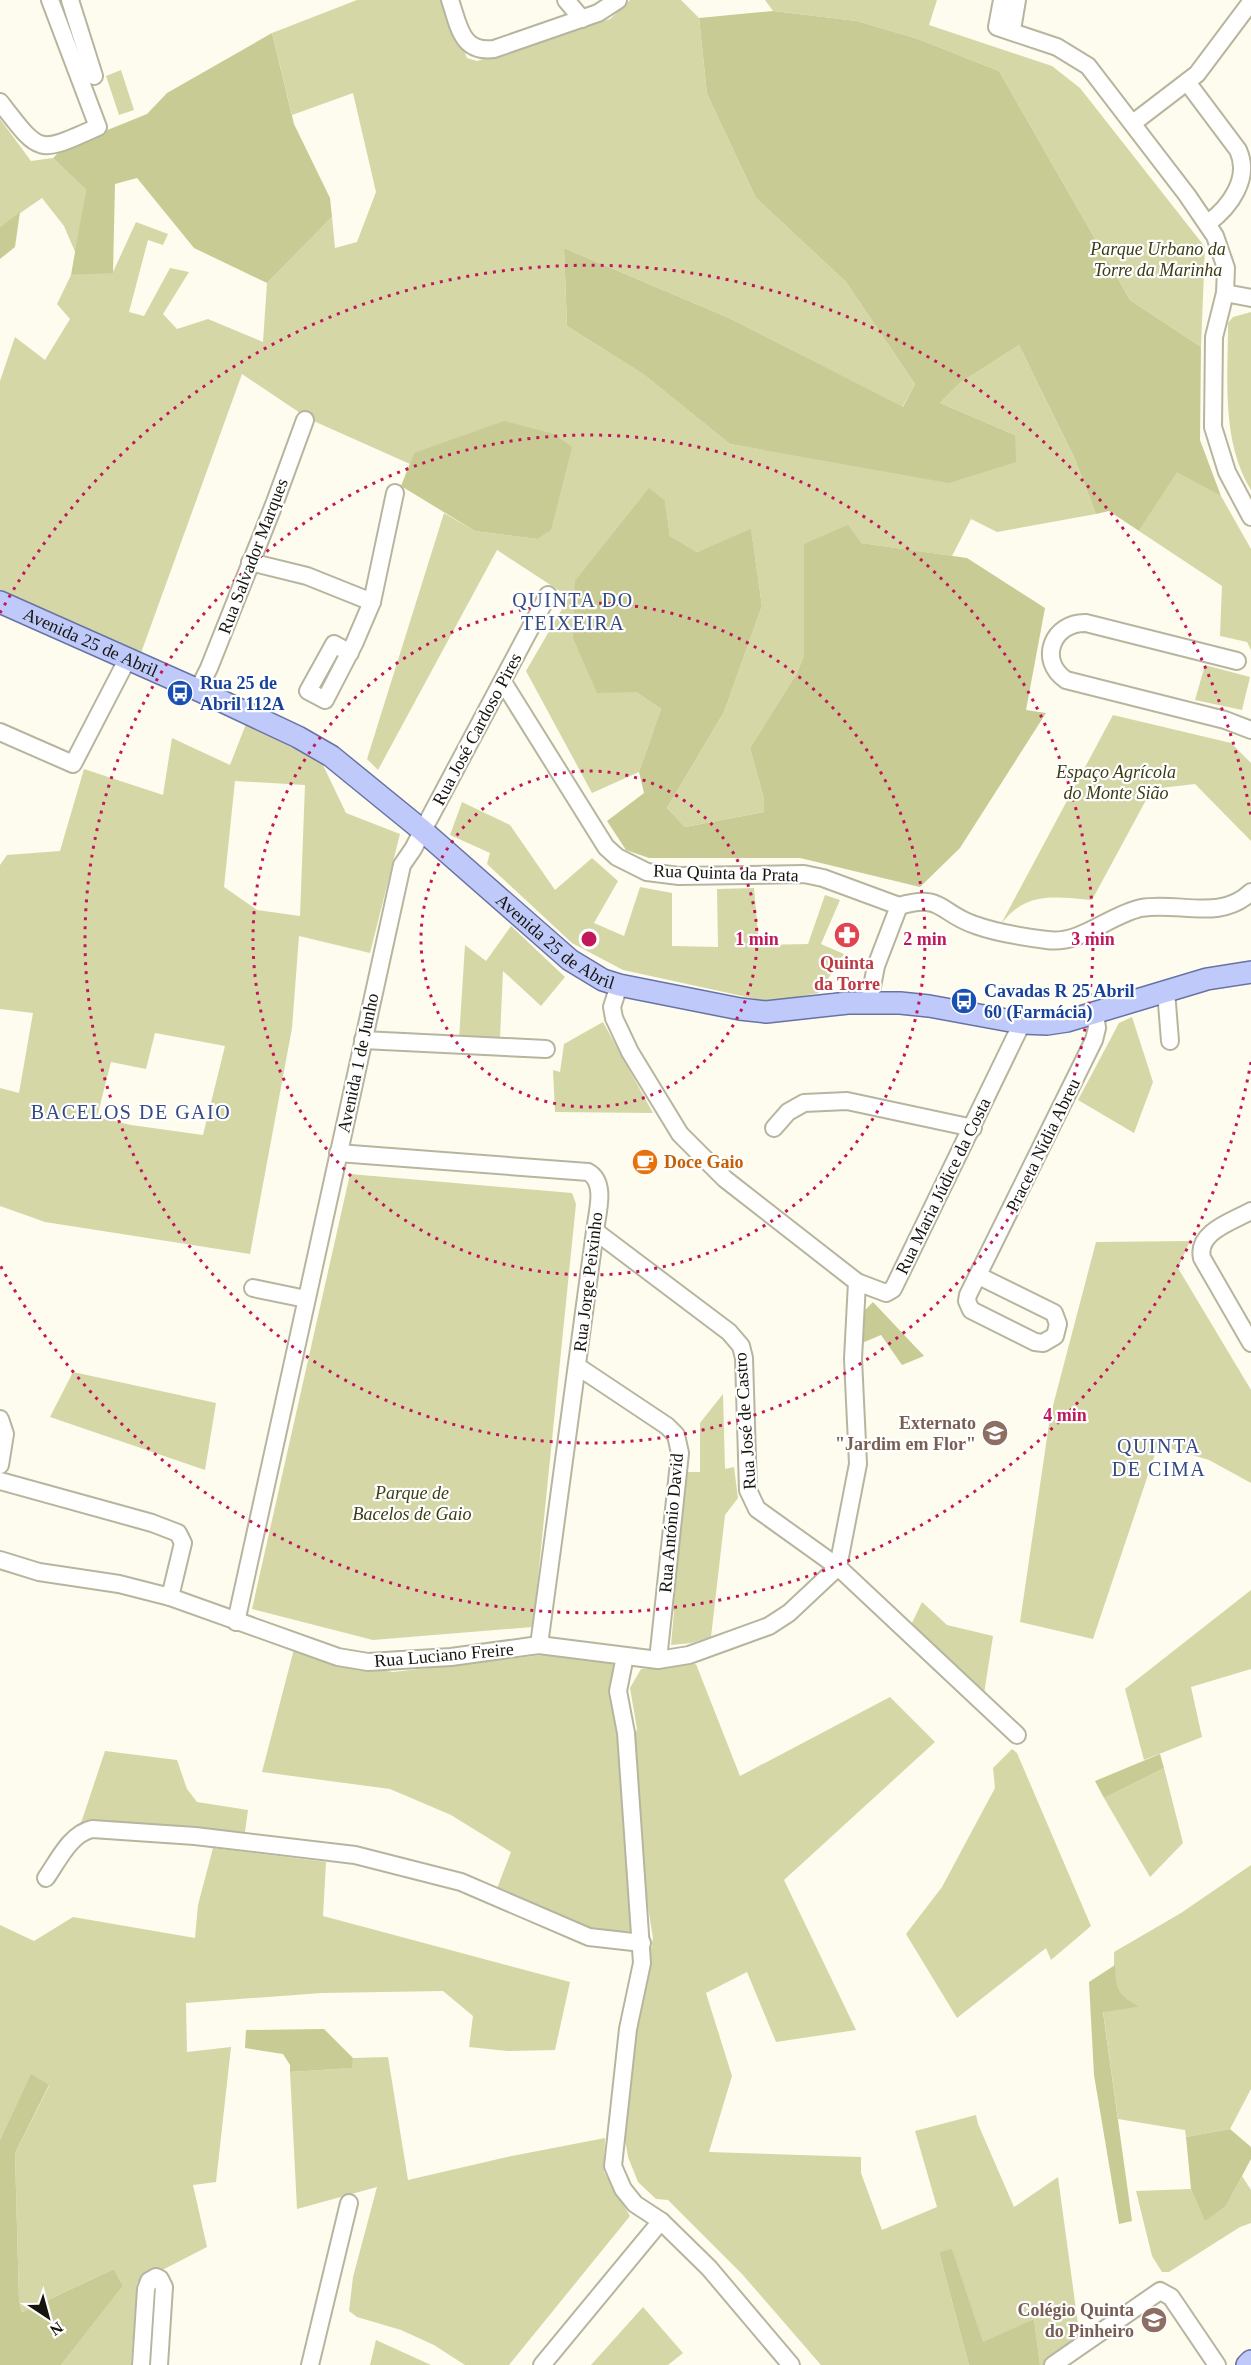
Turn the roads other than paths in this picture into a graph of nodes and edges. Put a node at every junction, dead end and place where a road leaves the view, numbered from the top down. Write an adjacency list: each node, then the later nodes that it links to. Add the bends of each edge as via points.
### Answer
1 (50, 0): 13 (street, via 98,127 43,146 31,141)
2 (70, 0): 11 (street)
3 (450, 0): 9 (street, via 467,42 482,50)
4 (566, 0): 9 (street)
5 (618, 0): 9 (street)
6 (1002, 0): 10 (street)
7 (1017, 0): 10 (street)
8 (1251, 2): 12 (street, via 1202,69)
9 (582, 19)
10 (1004, 29): 14 (street, via 1057,47 1088,66)
11 (94, 76)
12 (1187, 82): 14 (street); 15 (street, via 1244,162 1244,176 1237,190 1223,211)
13 (0, 102)
14 (1133, 123): 15 (street)
15 (1208, 223): 16 (street, via 1226,268)
16 (1224, 293): 17 (street); 20 (street, via 1214,337 1214,427 1227,472)
17 (1251, 298)
18 (305, 420): 21 (street, Rua Salvador Marques)
19 (395, 493): 24 (street)
20 (1251, 517)
21 (250, 562): 24 (street, via 307,576); 29 (street, Rua Salvador Marques)
22 (548, 595): 28 (street, Rua José Cardoso Pires)
23 (0, 602): 26 (main road, Avenida 25 de Abril)
24 (372, 602): 25 (street)
25 (350, 653)
26 (128, 658): 29 (main road, Avenida 25 de Abril); 31 (street, via 73,764)
27 (1237, 661): 30 (street, via 1086,623 1065,627 1052,644 1051,654 1055,670 1066,680)
28 (502, 682): 32 (street, Rua José Cardoso Pires); 34 (street, Rua Quinta da Prata, via 606,847 632,866 679,876 804,874)
29 (198, 690): 32 (main road, Avenida 25 de Abril, via 331,756)
30 (1251, 730)
31 (0, 732)
32 (423, 831): 37 (main road, Avenida 25 de Abril, via 570,960 603,980); 43 (street, Avenida 1 de Junho, via 402,865)
33 (1251, 892): 34 (street, via 1223,908 1140,908 1057,941 976,926 932,902 915,901)
34 (899, 906): 40 (street, via 876,966)
35 (1251, 972): 38 (main road, Avenida 25 de Abril, via 1227,974)
36 (1251, 983): 38 (main road, Avenida 25 de Abril)
37 (620, 985): 40 (main road, Avenida 25 de Abril, via 766,1012); 52 (street, via 612,1007 614,1018 675,1128 725,1179)
38 (1187, 986): 39 (main road, Avenida 25 de Abril)
39 (1166, 991): 41 (main road, Avenida 25 de Abril); 44 (street)
40 (869, 1002): 42 (main road, Avenida 25 de Abril, via 929,1006)
41 (1095, 1012): 42 (main road, Avenida 25 de Abril, via 1047,1024); 51 (street, Praceta Nídia Abreu, via 1094,1040)
42 (1022, 1023): 47 (street, Rua Maria Júdice da Costa)
43 (363, 1040): 45 (street); 48 (street, Avenida 1 de Junho)
44 (1170, 1041)
45 (546, 1049)
46 (774, 1128): 47 (street, via 788,1112 804,1103 847,1101)
47 (973, 1128): 52 (street, Rua Maria Júdice da Costa, via 892,1290 886,1293)
48 (338, 1153): 50 (street, Rua Jorge Peixinho, via 588,1172 600,1184); 54 (street, Avenida 1 de Junho)
49 (1251, 1211): 55 (street, via 1207,1236 1201,1245 1202,1258)
50 (595, 1231): 56 (street, Rua Jorge Peixinho); 61 (street, Rua José de Castro, via 729,1332 741,1346 748,1490 752,1500 757,1509)
51 (979, 1276): 51 (street, Praceta Nídia Abreu, via 968,1295 971,1310 1035,1342 1043,1343 1055,1336 1058,1324 1054,1313)
52 (857, 1282): 61 (street, via 853,1359 858,1464)
53 (253, 1288): 54 (street)
54 (306, 1299): 63 (street, Avenida 1 de Junho)
55 (1251, 1343)
56 (577, 1366): 64 (street, Rua Jorge Peixinho); 66 (street, Rua António David, via 676,1435 680,1453)
57 (0, 1419): 58 (street, via 5,1434)
58 (0, 1465)
59 (0, 1480): 62 (street, via 178,1533 183,1543)
60 (0, 1560): 62 (street, Rua Luciano Freire, via 39,1572 119,1584)
61 (838, 1567): 66 (street, Rua Luciano Freire, via 789,1613 769,1626 703,1651); 67 (street)
62 (170, 1597): 63 (street, Rua Luciano Freire)
63 (236, 1622): 64 (street, Rua Luciano Freire, via 338,1657 368,1662)
64 (539, 1646): 65 (street, Rua Luciano Freire)
65 (625, 1656): 66 (street, Rua Luciano Freire); 69 (street, via 618,1691 626,1733)
66 (658, 1660)
67 (1017, 1735)
68 (46, 1878): 69 (street, via 75,1837 84,1831 195,1836 355,1855 389,1863 474,1886 589,1937)
69 (642, 1943): 71 (street, via 613,2166 635,2204)
70 (349, 2204): 75 (street)
71 (661, 2221): 76 (street); 77 (street, via 709,2268)
72 (1251, 2361): 80 (main road)
73 (141, 2365): 74 (street, via 146,2289 156,2277 164,2286)
74 (159, 2365)
75 (310, 2365)
76 (542, 2365)
77 (791, 2365)
78 (1053, 2365): 79 (street, via 1160,2291 1171,2297)
79 (1217, 2365)
80 (1247, 2365)

